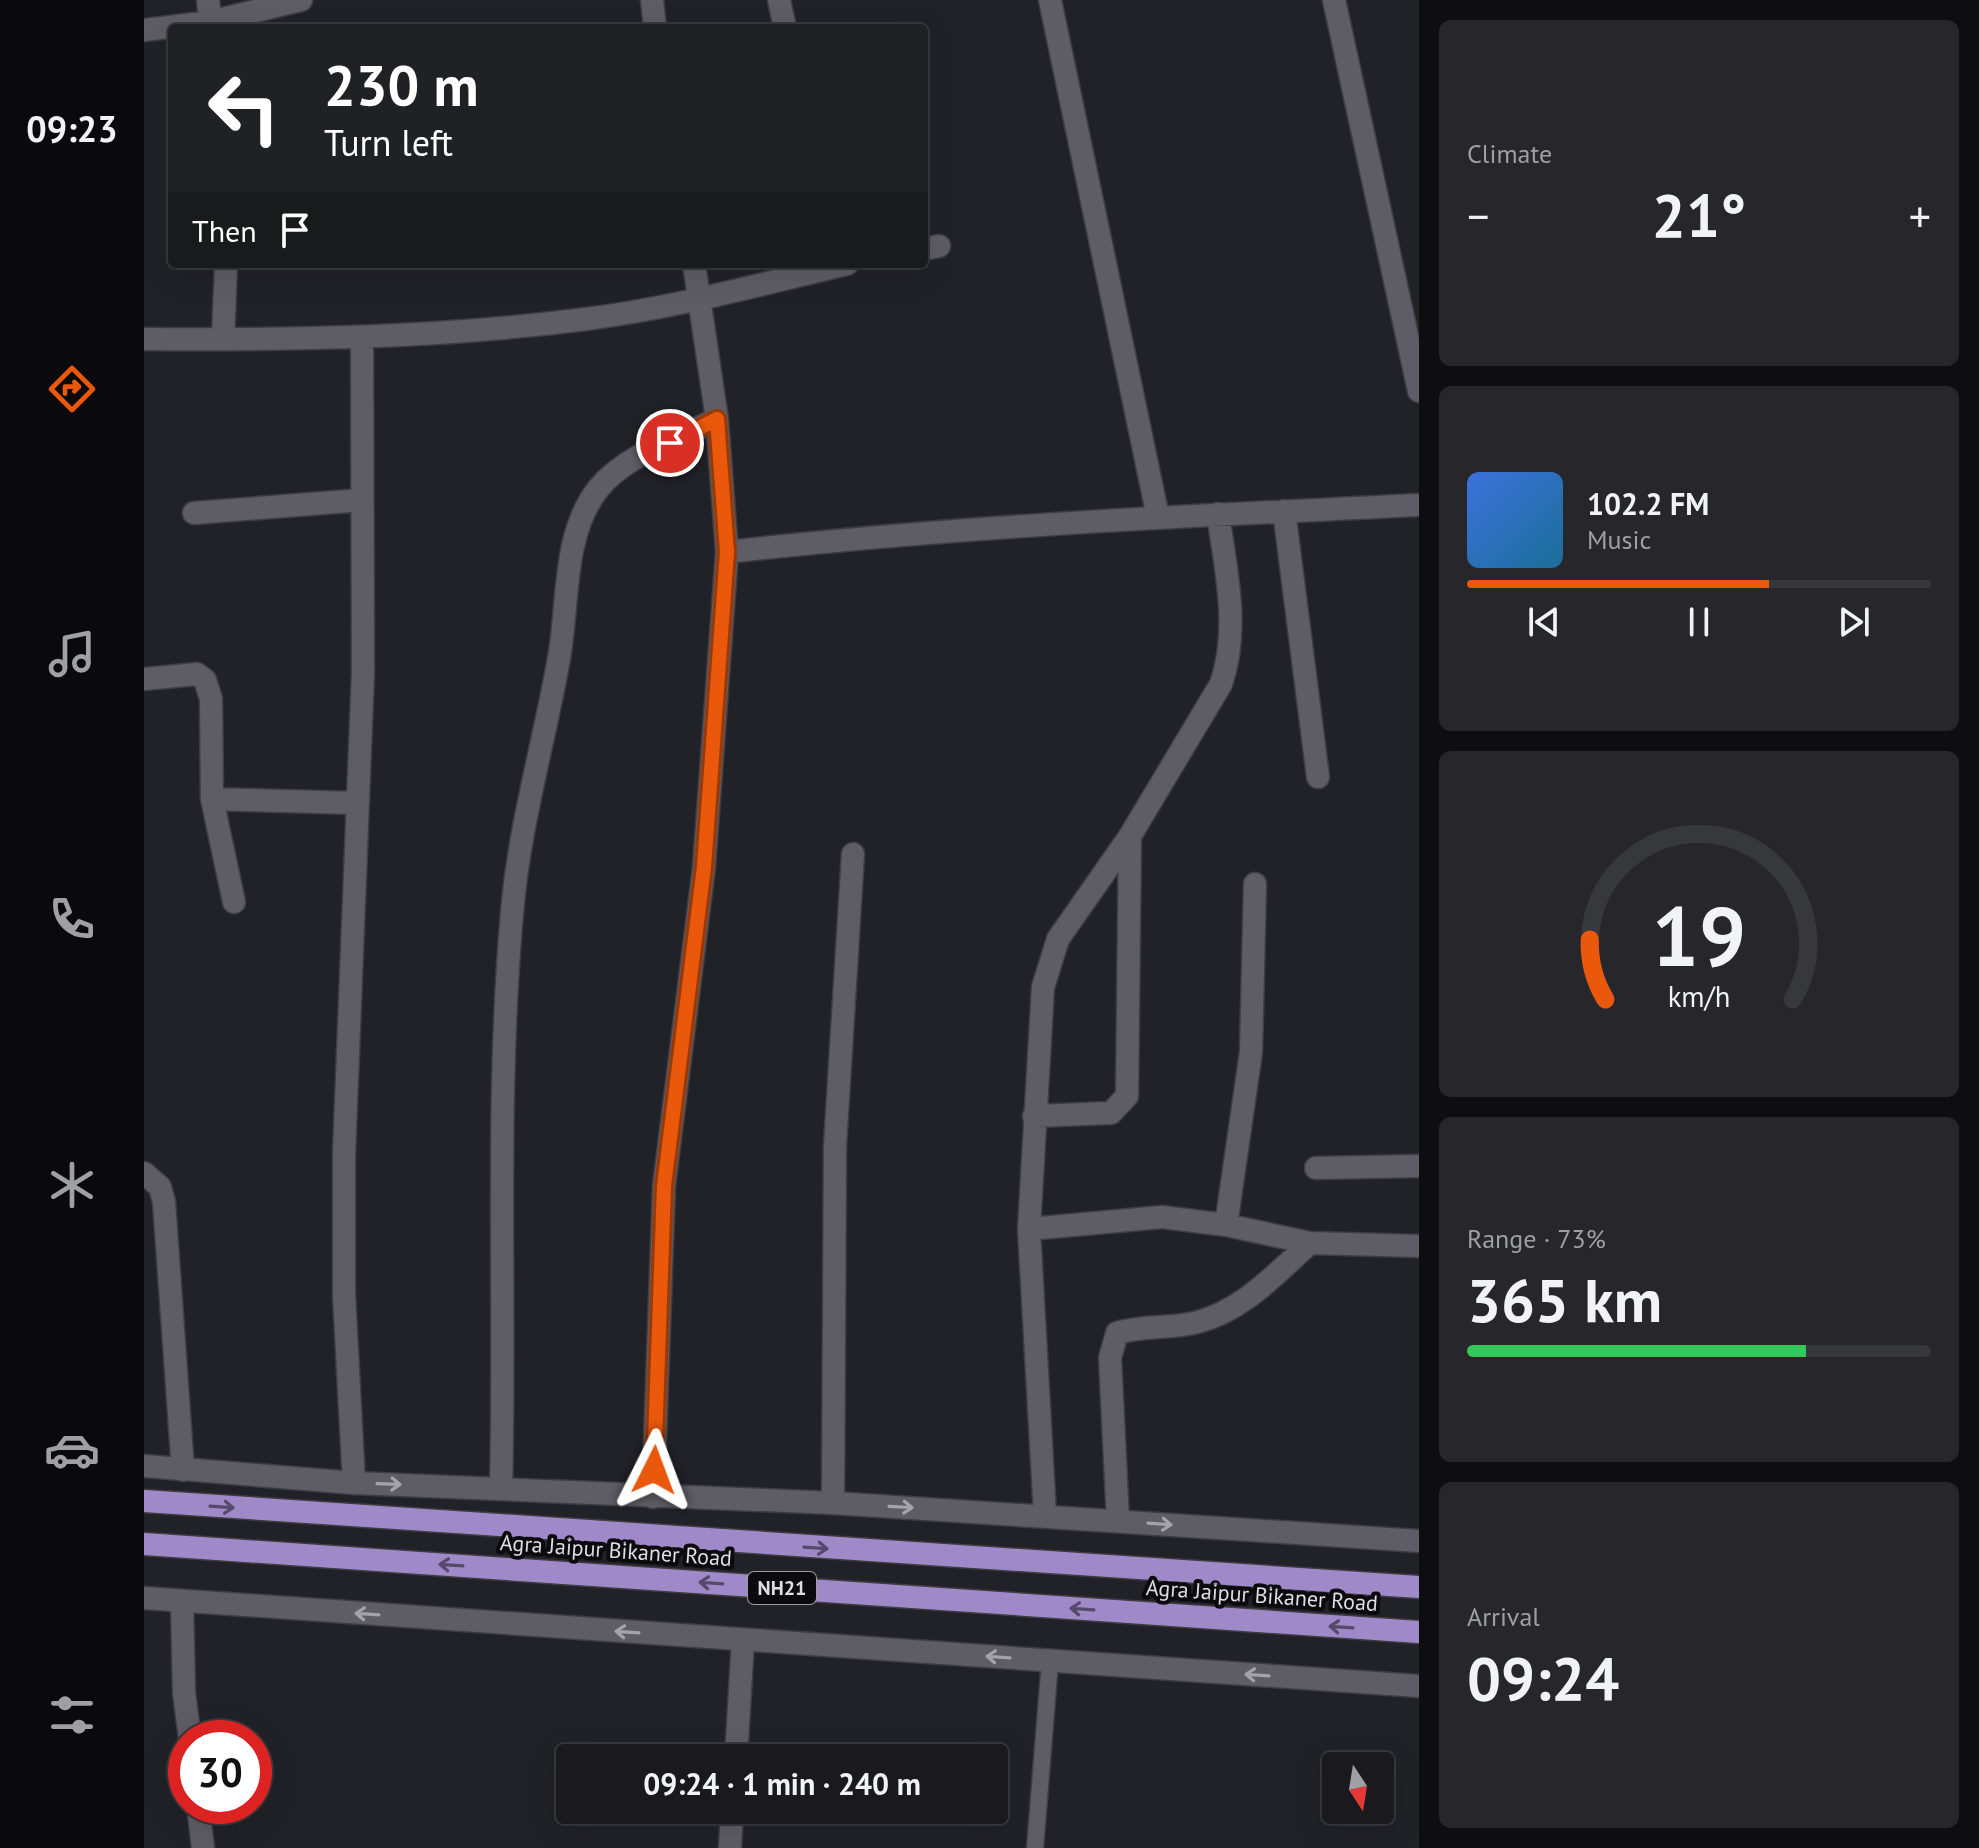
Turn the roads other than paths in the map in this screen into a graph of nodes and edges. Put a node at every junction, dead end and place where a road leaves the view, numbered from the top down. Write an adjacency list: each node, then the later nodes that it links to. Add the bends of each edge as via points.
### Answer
1 (301, 0): 6 (street)
2 (652, 0): 8 (street)
3 (779, 0): 9 (street)
4 (1050, 0): 26 (street)
5 (1334, 0): 19 (street)
6 (210, 17): 7 (street)
7 (174, 24)
8 (655, 24)
9 (784, 24)
10 (168, 25): 11 (street)
11 (144, 30)
12 (226, 268): 17 (street)
13 (695, 268): 15 (street)
14 (831, 268): 15 (street)
15 (699, 300): 18 (street, via 586,319); 20 (street)
16 (144, 339): 17 (street)
17 (223, 339): 18 (street)
18 (362, 339): 21 (street)
19 (1419, 391)
20 (717, 419): 27 (street); 47 (street, via 624,467 599,487 582,514 573,548 552,698 518,860 505,999)
21 (362, 500): 24 (street); 31 (street)
22 (1419, 505): 23 (street)
23 (1284, 511): 25 (street); 29 (street)
24 (194, 513)
25 (1218, 514): 26 (street); 32 (street, via 1233,630 1230,660 1221,684)
26 (1158, 517): 27 (street)
27 (727, 552): 48 (street, via 704,867 664,1186)
28 (144, 679): 30 (street, via 197,674 205,680 211,699)
29 (1318, 777)
30 (212, 799): 31 (street); 35 (street)
31 (358, 803): 46 (street, via 344,1154 344,1295)
32 (1130, 836): 36 (street, via 1071,917 1051,957 1043,987); 36 (street, via 1127,1096 1111,1113)
33 (853, 854): 50 (street, via 836,1131)
34 (1255, 884): 40 (street, via 1251,1052)
35 (234, 902)
36 (1034, 1116): 41 (street)
37 (1419, 1166): 38 (street)
38 (1316, 1168)
39 (144, 1173): 45 (street, via 160,1187 164,1202)
40 (1226, 1225): 41 (street, via 1162,1217); 42 (street)
41 (1029, 1229): 51 (street)
42 (1310, 1243): 43 (street); 52 (street, via 1223,1314 1196,1323 1117,1333 1110,1358)
43 (1419, 1246)
44 (144, 1466): 45 (street)
45 (183, 1470): 46 (street)
46 (354, 1483): 47 (street, one-way to 47)
47 (501, 1488): 48 (street)
48 (653, 1497): 50 (street)
49 (144, 1501): 55 (highway, Agra Jaipur Bikaner Road / NH21, one-way to 55)
50 (833, 1503): 51 (street, one-way to 51)
51 (1045, 1515): 52 (street)
52 (1118, 1521): 53 (street, one-way to 53)
53 (1419, 1541)
54 (144, 1544): 58 (highway, Agra Jaipur Bikaner Road / NH21, one-way to 54)
55 (1419, 1587)
56 (144, 1598): 57 (street)
57 (182, 1601): 59 (street, one-way to 57); 62 (street)
58 (1419, 1632)
59 (743, 1640): 60 (street, one-way to 59); 63 (street)
60 (1050, 1661): 61 (street, one-way to 60); 68 (lane)
61 (1419, 1686)
62 (188, 1720)
63 (737, 1744)
64 (200, 1824): 66 (street)
65 (731, 1824): 67 (street)
66 (203, 1848)
67 (730, 1848)
68 (1035, 1848)

